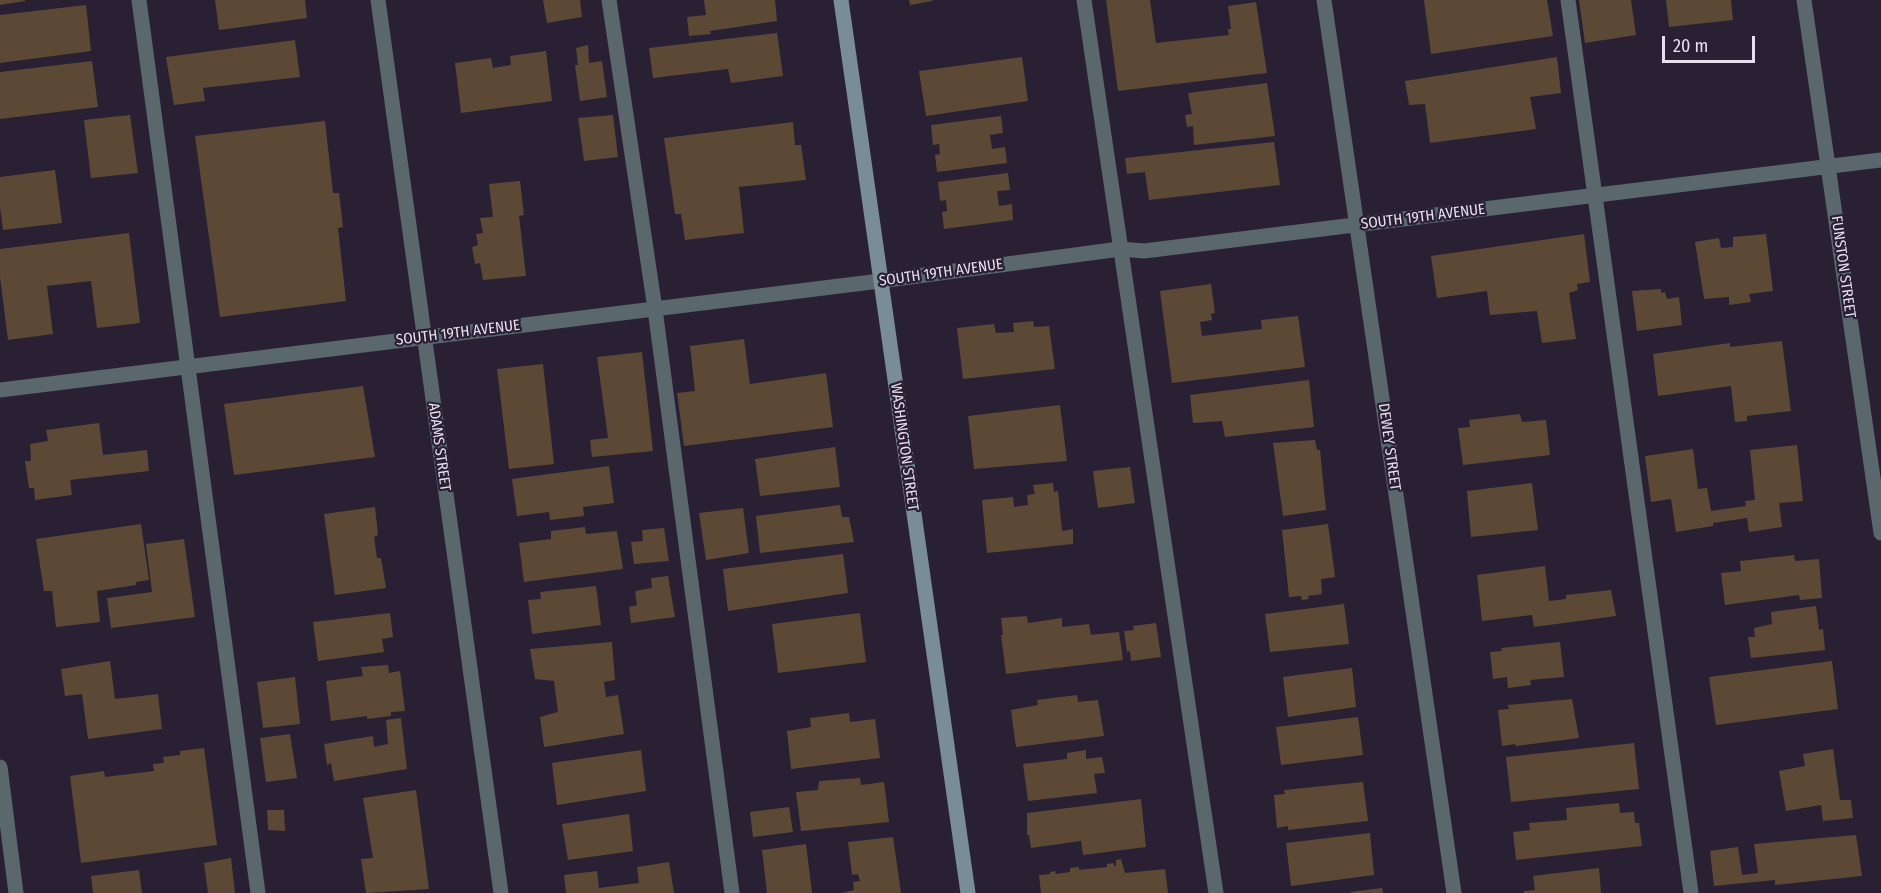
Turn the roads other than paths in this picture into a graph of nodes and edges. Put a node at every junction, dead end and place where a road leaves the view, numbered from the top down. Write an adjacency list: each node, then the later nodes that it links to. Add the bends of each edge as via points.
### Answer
1 (140, 0): 17 (street)
2 (378, 0): 16 (street, ADAMS STREET)
3 (609, 0): 15 (street)
4 (841, 0): 14 (street, WASHINGTON STREET)
5 (1084, 0): 13 (street)
6 (1324, 0): 12 (street, DEWEY STREET)
7 (1568, 0): 11 (street)
8 (1804, 0): 10 (street, FUNSTON STREET)
9 (1881, 160): 10 (street, SOUTH 19TH AVENUE)
10 (1828, 165): 11 (street, SOUTH 19TH AVENUE); 19 (street, FUNSTON STREET)
11 (1596, 195): 12 (street, SOUTH 19TH AVENUE); 28 (street)
12 (1357, 225): 13 (street, SOUTH 19TH AVENUE, via 1144,251); 27 (street, DEWEY STREET)
13 (1120, 249): 14 (street, SOUTH 19TH AVENUE); 26 (street)
14 (880, 281): 15 (street, SOUTH 19TH AVENUE); 25 (street, WASHINGTON STREET)
15 (655, 309): 16 (street, SOUTH 19TH AVENUE); 24 (street)
16 (424, 338): 17 (street, SOUTH 19TH AVENUE); 23 (street, ADAMS STREET)
17 (188, 367): 18 (street, SOUTH 19TH AVENUE); 22 (street)
18 (0, 390)
19 (1881, 533)
20 (0, 767): 21 (street)
21 (16, 893)
22 (258, 893)
23 (501, 893)
24 (732, 893)
25 (968, 893)
26 (1216, 893)
27 (1454, 893)
28 (1691, 893)

